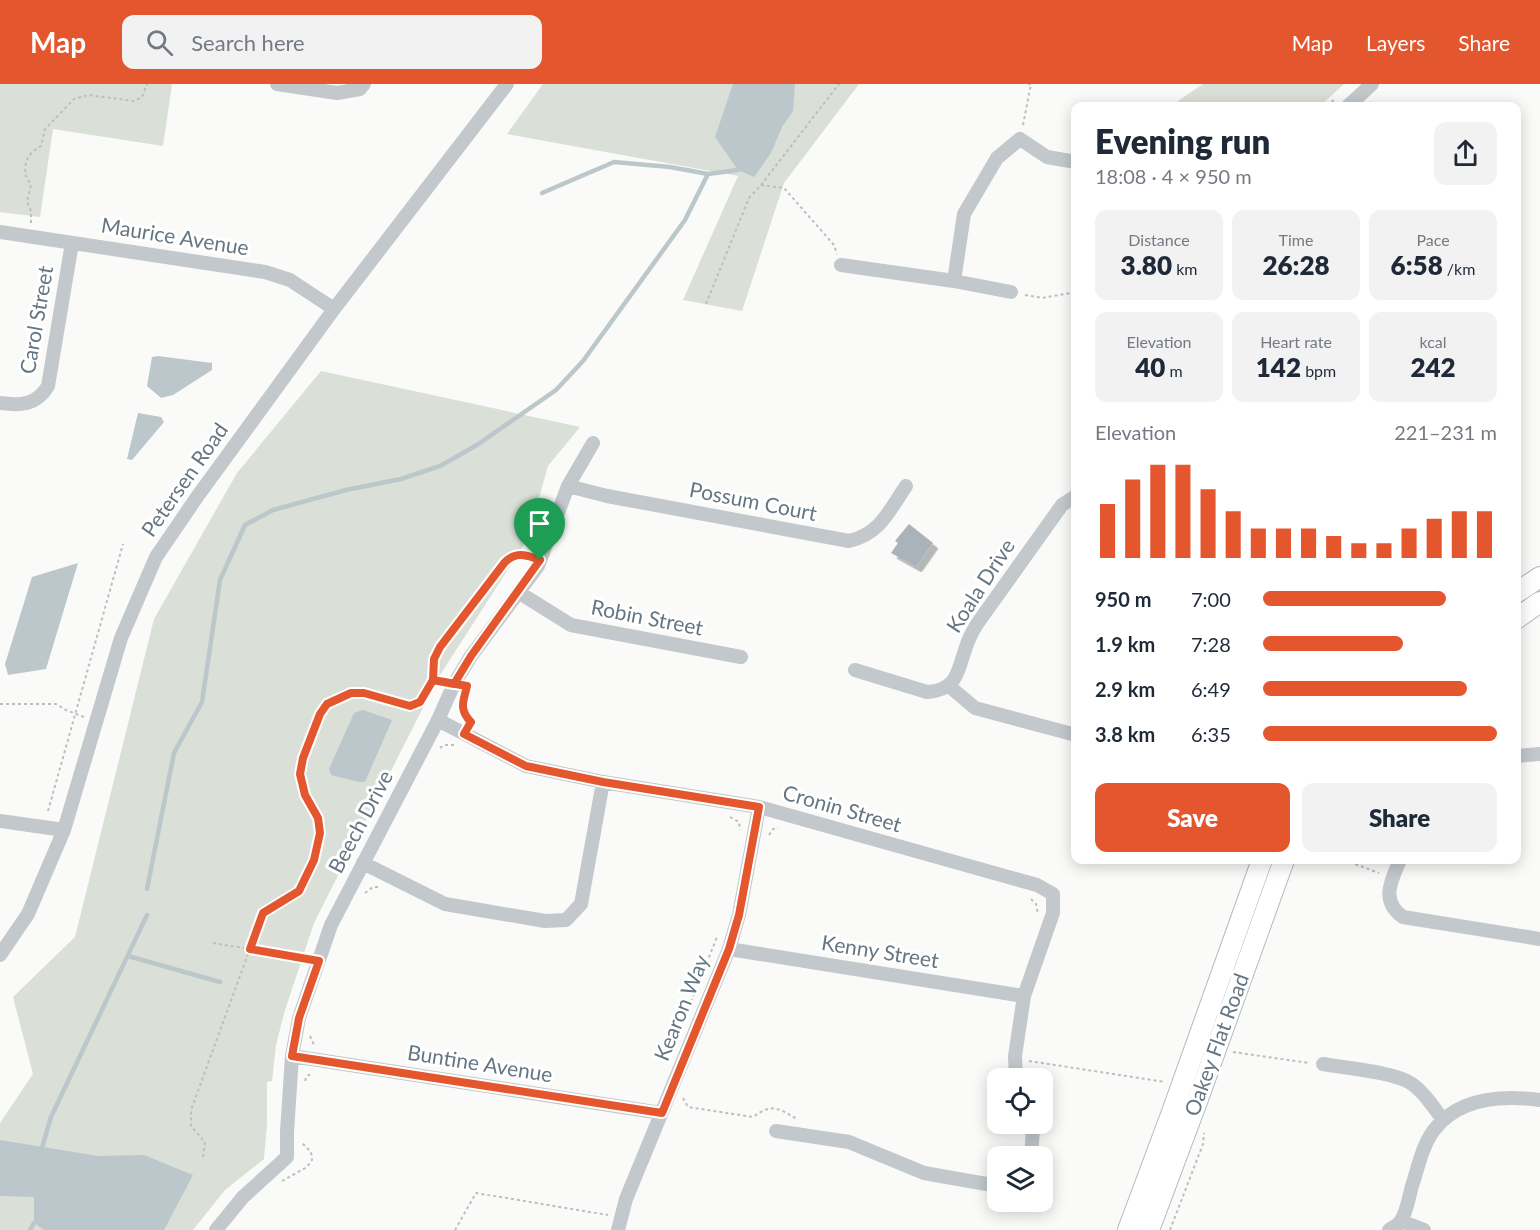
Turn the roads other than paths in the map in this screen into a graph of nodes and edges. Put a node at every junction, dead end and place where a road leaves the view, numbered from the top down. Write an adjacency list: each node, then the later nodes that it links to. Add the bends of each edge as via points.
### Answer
1 (277, 84): 2 (street, via 337,93 360,89)
2 (364, 84)
3 (507, 84): 12 (street, Petersen Road)
4 (1372, 84): 5 (street)
5 (1352, 102)
6 (1071, 161): 10 (street, via 1047,157 1020,139 997,158 964,214)
7 (0, 232): 8 (street, Maurice Avenue)
8 (72, 243): 12 (street, Maurice Avenue, via 265,272 290,280); 13 (street, Carol Street, via 48,386 43,395 27,404)
9 (842, 265): 10 (street)
10 (954, 281): 11 (street)
11 (1011, 292)
12 (334, 309): 33 (street, Petersen Road, via 156,557 121,638)
13 (0, 403)
14 (593, 442): 15 (street, Beech Drive)
15 (568, 486): 16 (street, Possum Court, via 849,542 879,527); 20 (street, Beech Drive, via 540,560)
16 (906, 486)
17 (1071, 499): 25 (street, Koala Drive, via 1062,505 977,624 956,678)
18 (1540, 577): 19 (main road)
19 (1521, 590)
20 (518, 592): 23 (street, Robin Street, via 571,625); 26 (street, Beech Drive, via 471,656)
21 (1540, 602): 22 (main road)
22 (1521, 615)
23 (741, 657)
24 (855, 670): 25 (street, via 927,692)
25 (949, 686): 27 (street, via 975,708)
26 (438, 720): 30 (street, Cronin Street, via 526,766); 34 (street, Beech Drive)
27 (1071, 734)
28 (1540, 754): 29 (street)
29 (1521, 756)
30 (603, 782): 31 (street, Cronin Street); 34 (street, via 582,904 566,920 545,921 445,904)
31 (759, 807): 39 (street, Kearon Way); 41 (street, Cronin Street, via 1037,885 1053,894 1053,913)
32 (0, 821): 33 (street)
33 (64, 830): 40 (street, Petersen Road, via 28,914)
34 (363, 863): 42 (street, Beech Drive, via 331,925 299,1018)
35 (1261, 864): 53 (main road, Oakey Flat Road)
36 (1283, 864): 54 (main road, Oakey Flat Road)
37 (1398, 864): 38 (street, via 1390,889 1390,904 1403,917)
38 (1540, 939)
39 (729, 949): 41 (street, Kenny Street); 46 (street, Kearon Way)
40 (0, 955)
41 (1024, 996): 44 (street, Cronin Street)
42 (292, 1056): 46 (street, Buntine Avenue); 52 (street, Beech Drive, via 287,1157 243,1197)
43 (1323, 1064): 47 (street, via 1410,1082)
44 (1016, 1068)
45 (1540, 1100): 47 (street, via 1497,1097 1467,1106)
46 (662, 1113): 50 (street, Kearon Way)
47 (1443, 1120): 51 (street, via 1424,1150)
48 (776, 1131): 49 (street, via 849,1142 924,1173)
49 (987, 1184)
50 (619, 1224)
51 (1395, 1226): 55 (street)
52 (216, 1230)
53 (1128, 1230)
54 (1149, 1230)
55 (1424, 1230)

